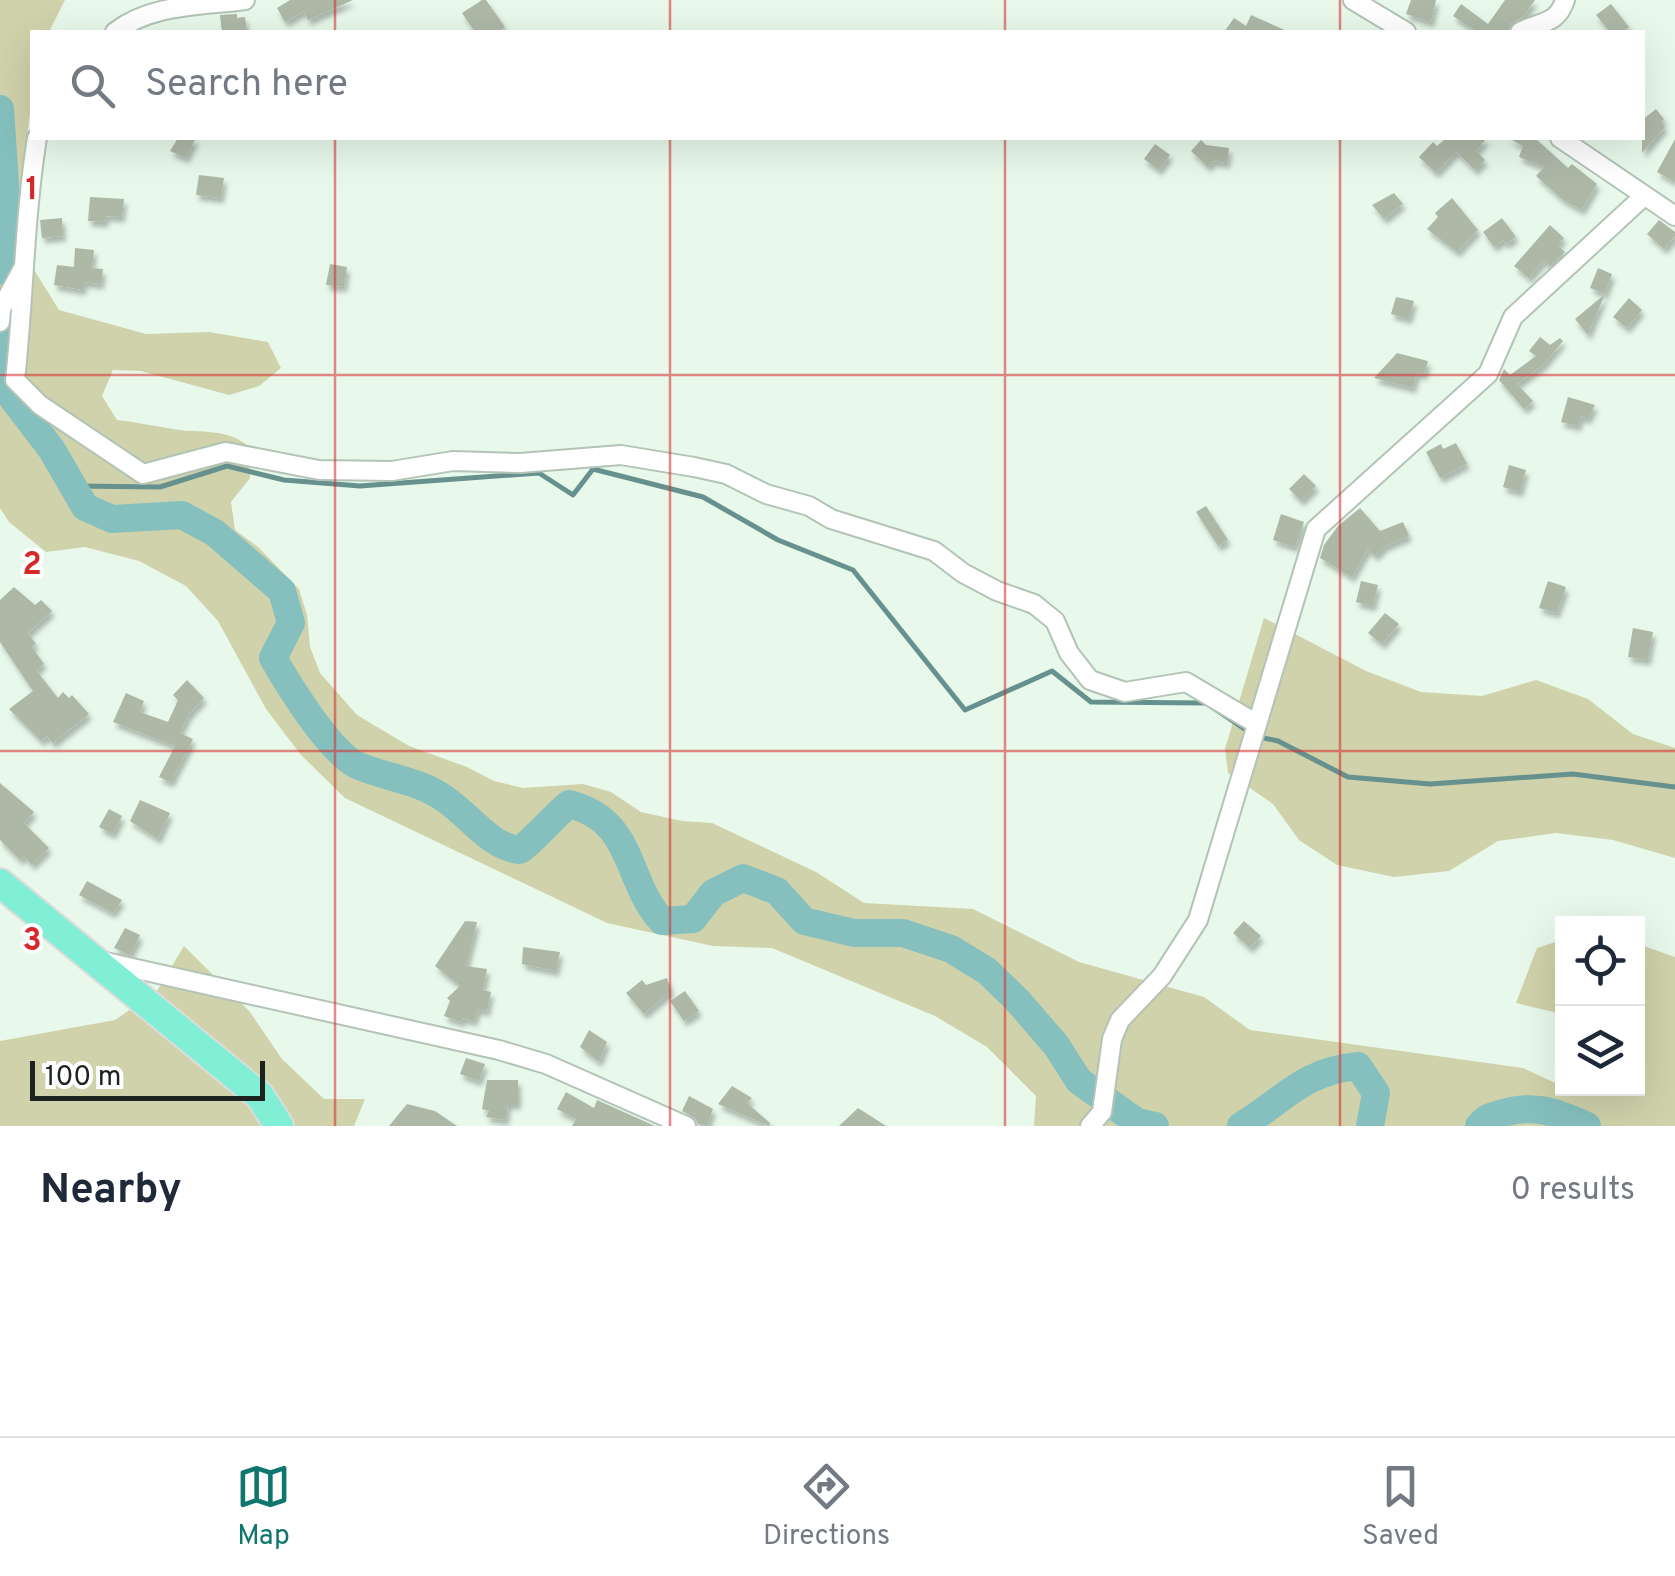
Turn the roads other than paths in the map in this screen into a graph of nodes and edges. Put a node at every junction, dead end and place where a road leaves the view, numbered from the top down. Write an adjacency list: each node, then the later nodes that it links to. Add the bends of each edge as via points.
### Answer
1 (244, 0): 4 (street, via 152,12)
2 (1353, 0): 5 (street)
3 (1565, 0): 6 (street, via 1552,21)
4 (119, 30)
5 (1403, 30)
6 (1526, 30)
7 (37, 140): 11 (street)
8 (1563, 140): 9 (street)
9 (1644, 196): 10 (street); 13 (street, via 1513,317 1488,374 1321,522)
10 (1675, 216)
11 (22, 270): 12 (street); 13 (street, via 15,380 40,405 143,474 226,452 319,470 621,456 726,474 831,519 934,551 962,573 1034,604 1054,621 1090,680 1125,692 1186,682)
12 (0, 322)
13 (1258, 724): 18 (street, via 1198,920 1162,976 1120,1020 1102,1112)
14 (0, 884): 15 (main road)
15 (96, 960): 16 (main road, via 260,1096); 17 (street, via 499,1050)
16 (279, 1126)
17 (686, 1126)
18 (1090, 1126)

